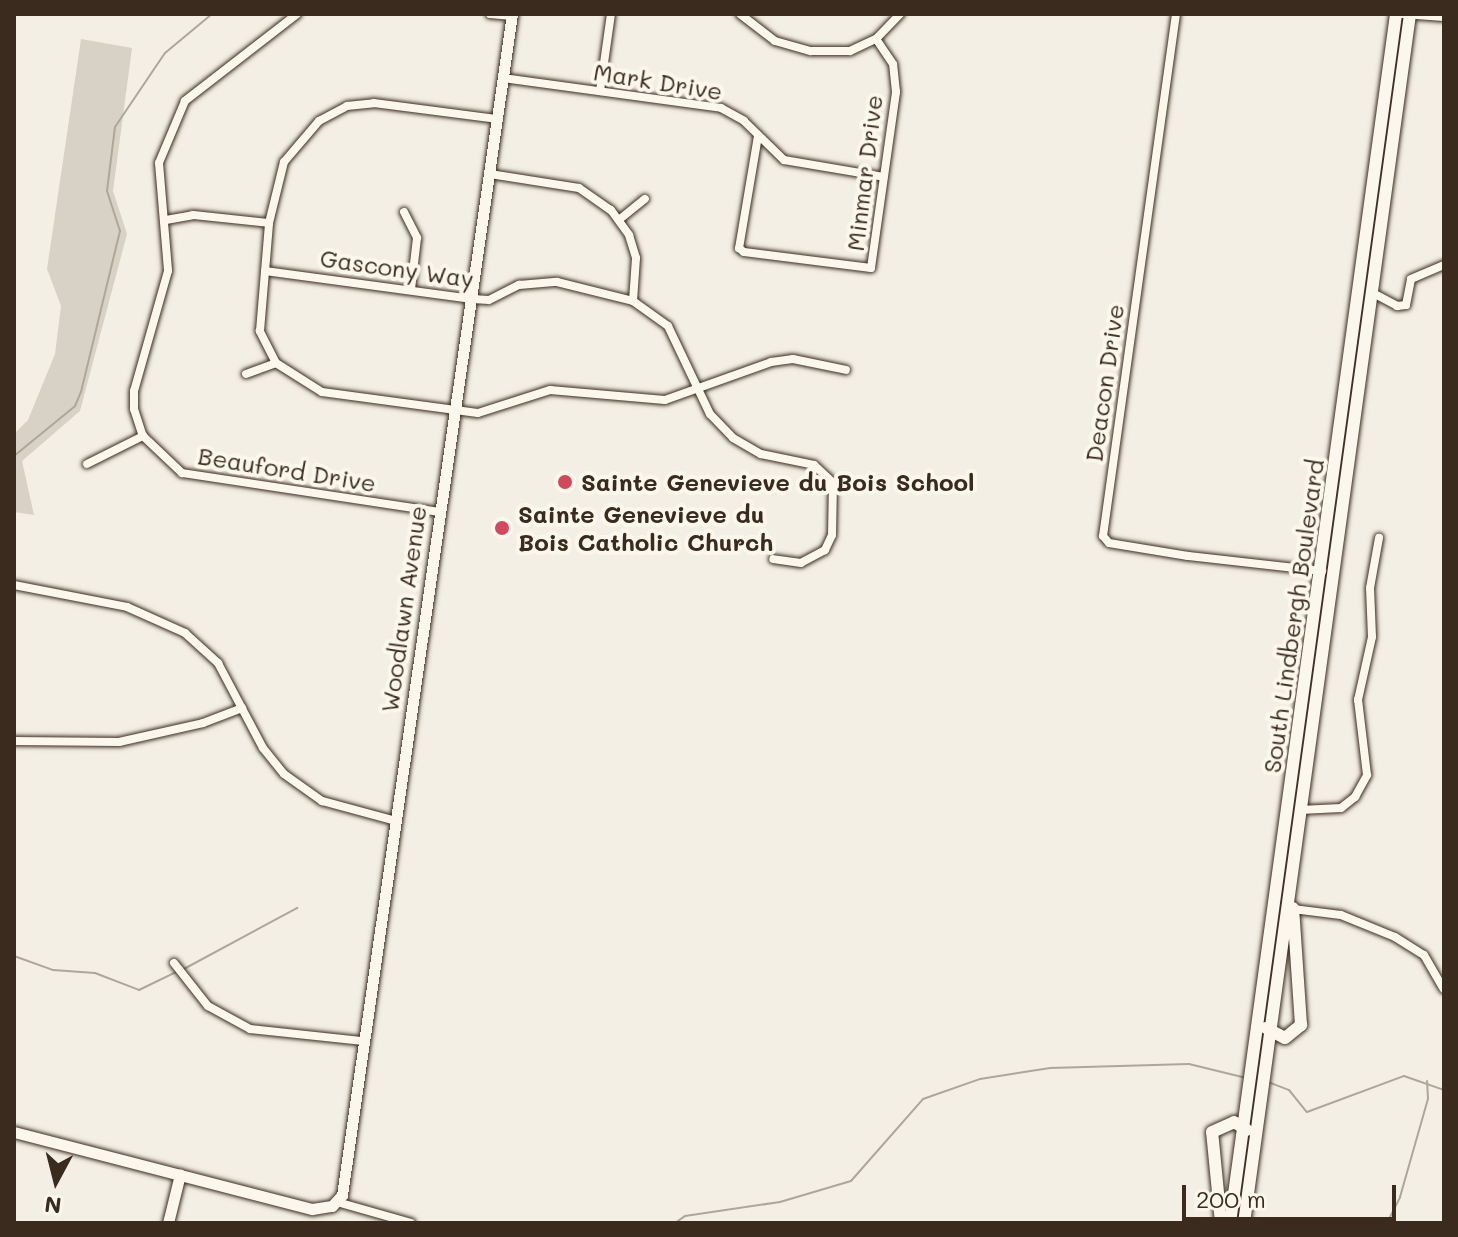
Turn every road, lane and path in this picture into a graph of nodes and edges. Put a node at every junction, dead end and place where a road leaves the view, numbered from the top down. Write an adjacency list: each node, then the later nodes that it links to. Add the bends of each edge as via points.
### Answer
1 (297, 14): 22 (street, via 185,101 159,163)
2 (490, 14): 10 (street)
3 (611, 14): 14 (street)
4 (740, 14): 12 (street, via 775,41 811,51 850,51)
5 (900, 14): 12 (street)
6 (1176, 14): 40 (street, Deacon Drive, via 1103,536 1109,543 1188,556)
7 (1396, 14): 40 (main road, South Lindbergh Boulevard)
8 (1403, 14): 9 (street)
9 (1410, 14): 11 (street); 27 (main road, South Lindbergh Boulevard)
10 (512, 15): 13 (street, Woodlawn Avenue)
11 (1444, 15)
12 (876, 39): 18 (street, Minmar Drive, via 893,64 896,92)
13 (503, 78): 14 (street, Mark Drive); 15 (street, Woodlawn Avenue)
14 (600, 91): 16 (street, Mark Drive, via 721,108)
15 (498, 119): 17 (street, Woodlawn Avenue); 23 (street, via 374,103 347,106 319,121 284,162)
16 (758, 136): 18 (street, Mark Drive, via 784,160); 18 (street, Minmar Drive, via 739,248 744,252 871,268)
17 (490, 174): 21 (street, via 579,188); 28 (street, Woodlawn Avenue)
18 (884, 177)
19 (645, 199): 21 (street)
20 (404, 212): 26 (street, via 417,238)
21 (620, 219): 29 (street, via 636,258)
22 (166, 220): 23 (street, via 193,215); 35 (street, via 168,271 133,400)
23 (269, 223): 25 (street)
24 (1444, 265): 27 (street, via 1411,279 1406,305 1397,306)
25 (265, 271): 26 (street, Gascony Way); 30 (street, via 260,331)
26 (411, 289): 28 (street, Gascony Way)
27 (1371, 292): 44 (main road, South Lindbergh Boulevard)
28 (472, 299): 29 (street, Gascony Way, via 489,300 519,285 544,282); 34 (street, Woodlawn Avenue)
29 (633, 301): 33 (street, Gascony Way, via 668,326)
30 (276, 363): 32 (street); 34 (street, via 322,392)
31 (846, 370): 33 (street, via 793,359)
32 (246, 374)
33 (702, 388): 34 (street, via 665,400 550,390 478,413); 39 (street, Gascony Way, via 710,414 733,438 761,454 814,465 833,483 832,535 825,550 801,563)
34 (455, 410): 37 (street, Woodlawn Avenue)
35 (143, 436): 36 (street); 37 (street, Beauford Drive, via 172,467 195,477)
36 (87, 464)
37 (439, 512): 45 (street, Woodlawn Avenue)
38 (1379, 538): 44 (street, via 1370,588 1372,637 1358,700 1367,775 1355,797 1341,808)
39 (773, 559)
40 (1322, 571): 50 (main road, South Lindbergh Boulevard)
41 (14, 585): 42 (street, via 127,607 185,633 218,663)
42 (242, 708): 43 (street, via 203,723 119,742); 45 (street, via 263,748 310,793 357,814)
43 (14, 741)
44 (1300, 810): 46 (main road, South Lindbergh Boulevard)
45 (396, 821): 52 (street, Woodlawn Avenue)
46 (1289, 889): 47 (main road); 51 (main road, South Lindbergh Boulevard)
47 (1293, 909): 49 (street, via 1341,915 1395,937 1424,955); 51 (main road, via 1302,1020 1290,1036)
48 (174, 963): 52 (street, via 208,1006 250,1029)
49 (1444, 989)
50 (1258, 1014): 51 (main road); 53 (main road, South Lindbergh Boulevard)
51 (1270, 1031): 55 (main road, South Lindbergh Boulevard)
52 (363, 1041): 57 (street, Woodlawn Avenue, via 347,1173)
53 (1243, 1126): 55 (main road); 60 (main road, via 1223,1123 1212,1132); 61 (main road, South Lindbergh Boulevard)
54 (14, 1132): 56 (street)
55 (1255, 1144): 62 (main road, South Lindbergh Boulevard)
56 (180, 1174): 57 (street, via 312,1209); 58 (street)
57 (334, 1204): 59 (street)
58 (168, 1223)
59 (411, 1223)
60 (1221, 1223)
61 (1230, 1223)
62 (1244, 1223)

